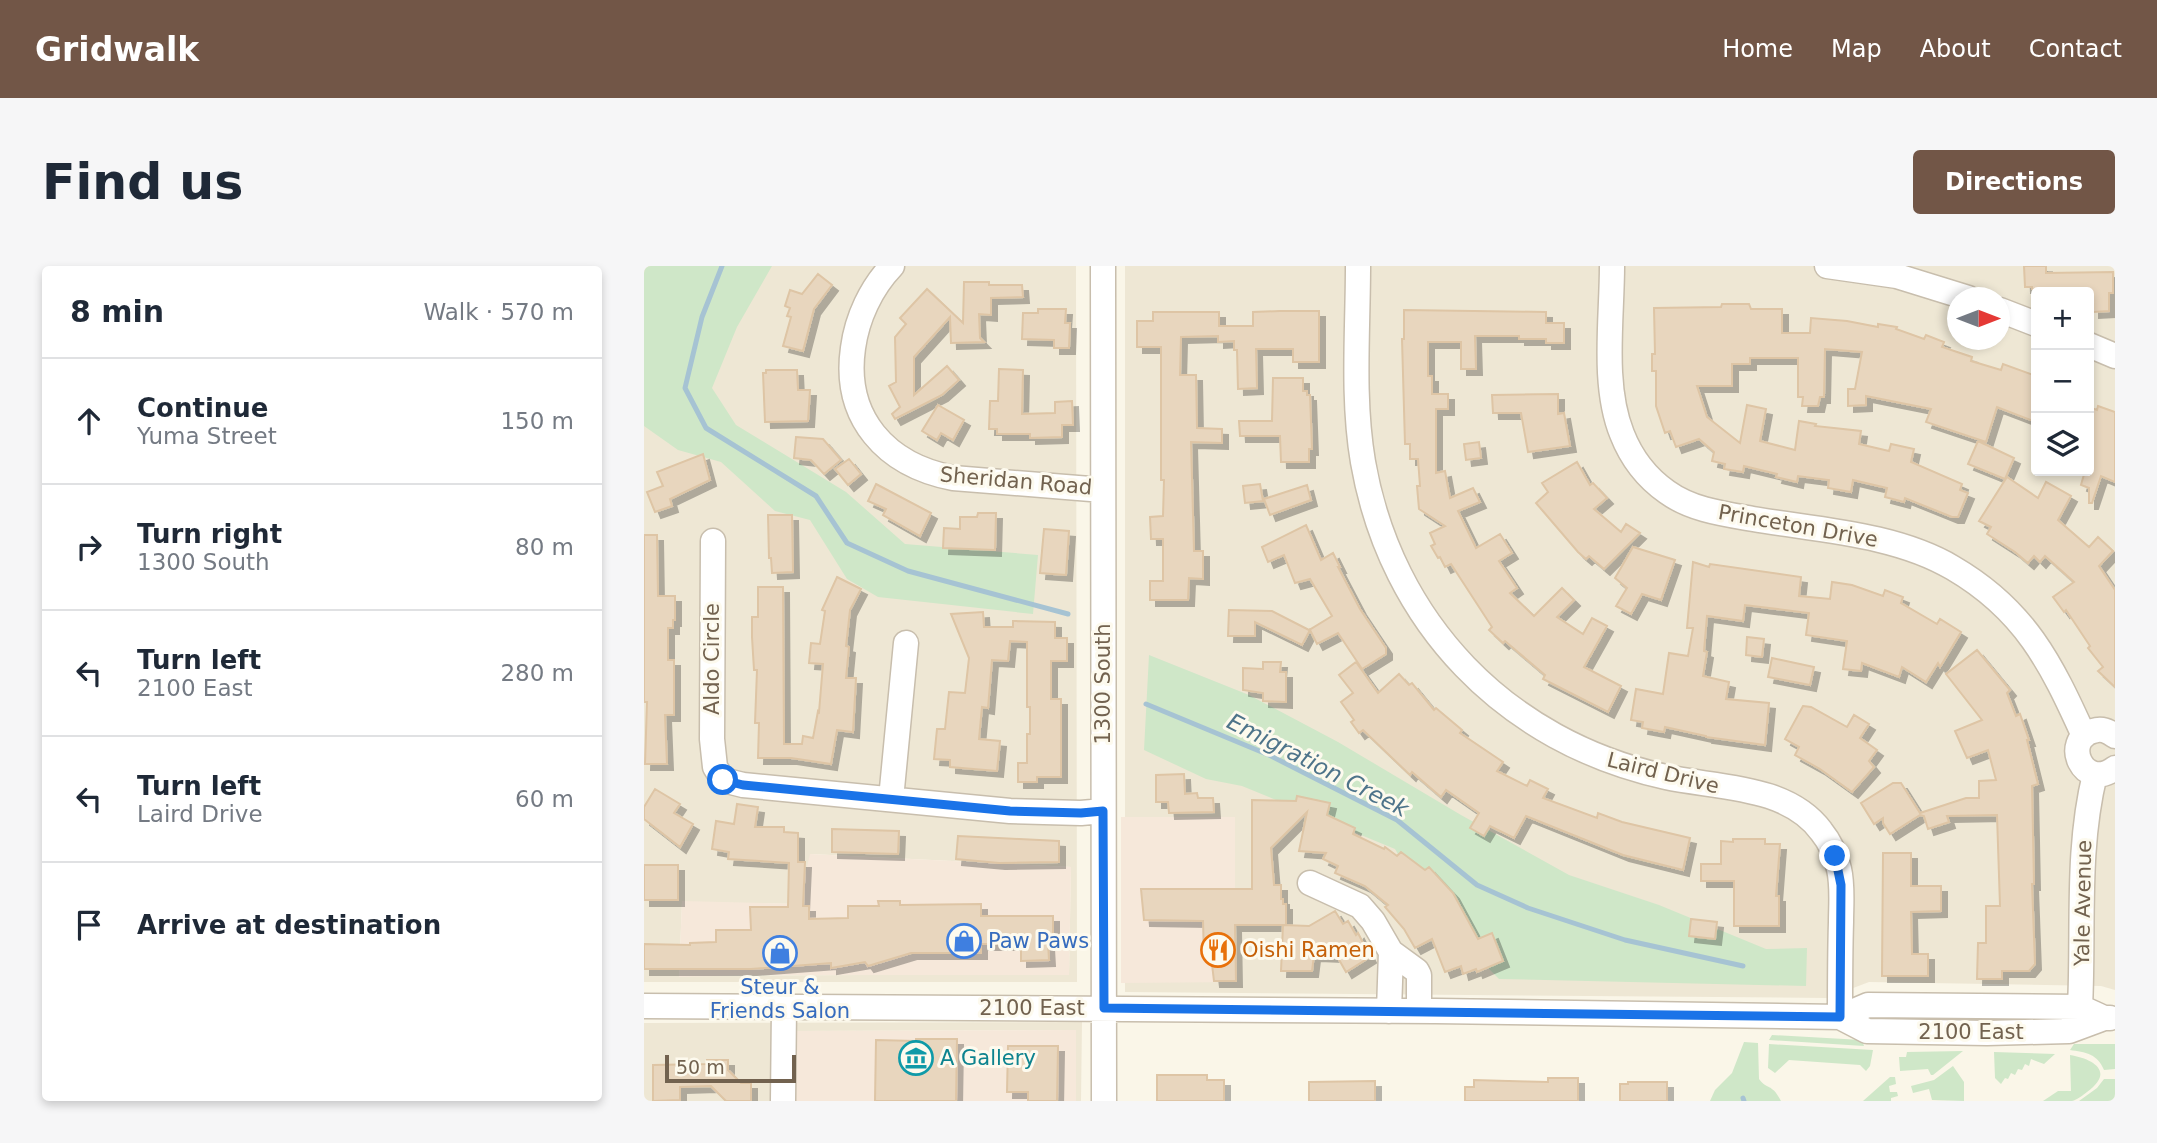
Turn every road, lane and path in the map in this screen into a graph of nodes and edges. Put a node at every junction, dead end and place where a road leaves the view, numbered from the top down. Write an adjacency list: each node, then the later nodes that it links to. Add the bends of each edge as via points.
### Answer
1 (892, 266): 11 (street, Sheridan Road, via 867,301 852,353 853,391 859,410 882,444 897,457 933,474)
2 (1103, 266): 11 (street, 1300 South)
3 (1358, 266): 27 (street, Laird Drive, via 1358,415 1363,459 1388,551 1421,613 1470,673 1510,708 1550,734 1645,773 1768,796 1810,818 1829,842 1839,871)
4 (1612, 266): 14 (street, Princeton Drive, via 1615,414 1630,451 1654,481 1668,493 1709,510 1890,542 1951,566 2003,604 2032,636)
5 (1827, 266): 6 (street, via 1897,276)
6 (1947, 291)
7 (2010, 314): 8 (street)
8 (2031, 322)
9 (2094, 347): 10 (street)
10 (2115, 356)
11 (1103, 489): 18 (street, 1300 South)
12 (713, 541): 17 (street, Aldo Circle, via 712,739 719,775 729,783 743,785)
13 (906, 643): 17 (street)
14 (2084, 736): 15 (street, via 2104,730); 16 (street, via 2078,744 2083,768)
15 (2115, 736)
16 (2105, 771): 23 (street, Yale Avenue, via 2086,807)
17 (891, 799): 18 (street, via 1010,811)
18 (1103, 811): 24 (street, 1300 South)
19 (1310, 883): 20 (street, via 1360,906)
20 (1391, 952): 25 (street); 26 (street, via 1419,975)
21 (644, 1006): 22 (street, 2100 East)
22 (784, 1007): 24 (street, 2100 East); 30 (street)
23 (2080, 1007): 27 (street, 2100 East, via 1868,1005); 28 (street, 2100 East); 29 (street, Yale Avenue)
24 (1104, 1008): 25 (street, 2100 East); 31 (street, 1300 South)
25 (1389, 1011): 26 (street, 2100 East)
26 (1419, 1011): 27 (street, 2100 East)
27 (1840, 1017): 29 (street, 2100 East, via 1867,1031)
28 (2109, 1018): 29 (street, 2100 East)
29 (2069, 1031)
30 (783, 1101)
31 (1104, 1101)

